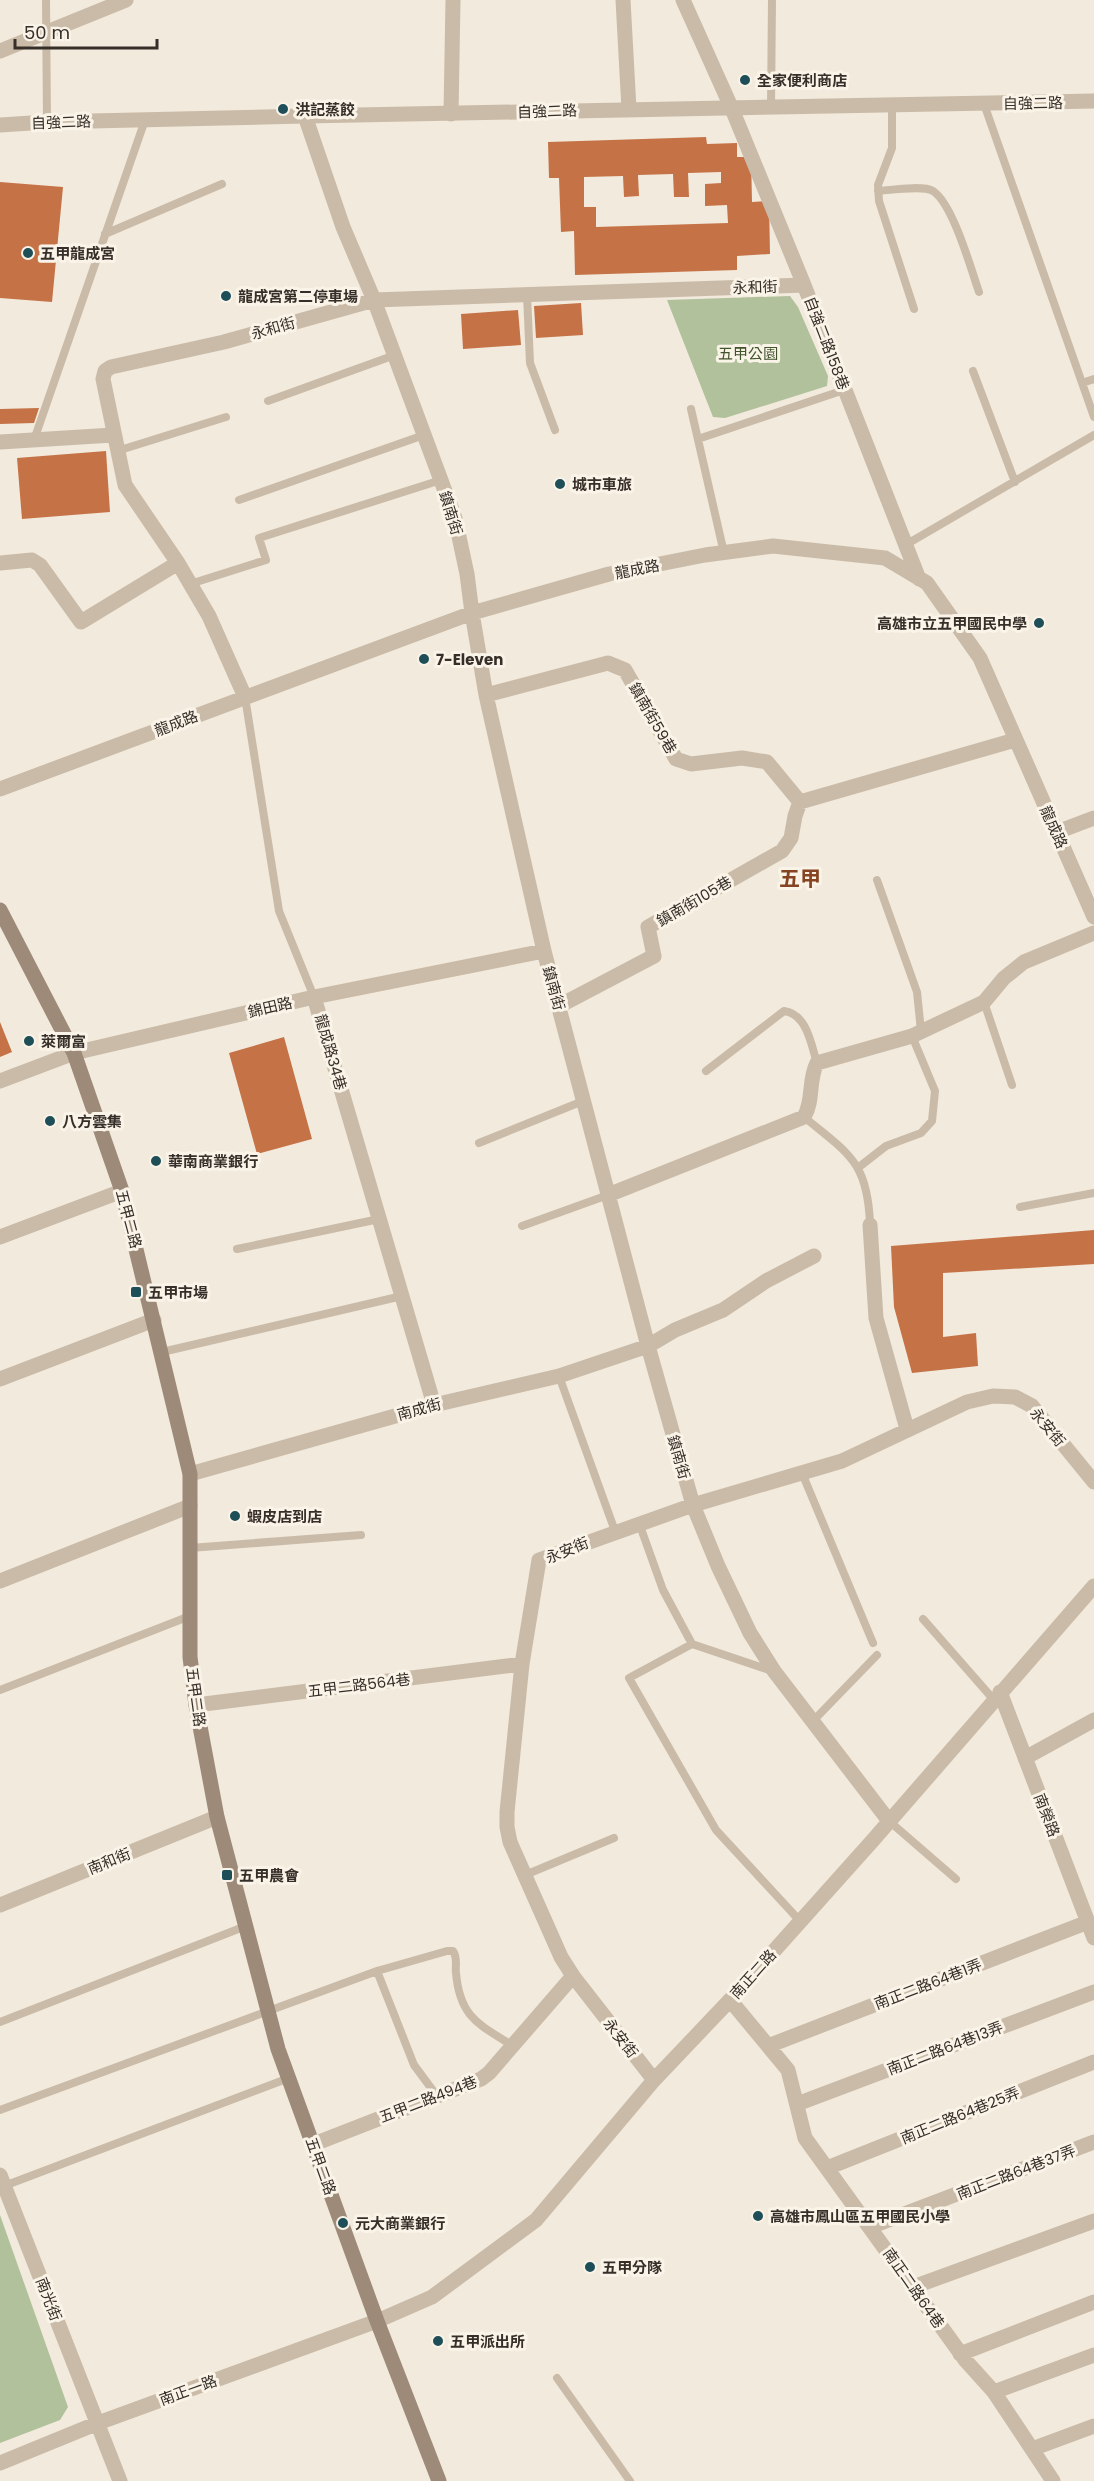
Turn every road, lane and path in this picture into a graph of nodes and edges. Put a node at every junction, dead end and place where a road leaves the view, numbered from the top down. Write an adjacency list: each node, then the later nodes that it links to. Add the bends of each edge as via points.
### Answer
1 (46, 0): 7 (lane)
2 (126, 0): 7 (street)
3 (453, 0): 15 (street)
4 (623, 0): 14 (street)
5 (683, 0): 12 (street, 自強二路158巷)
6 (772, 0): 13 (lane)
7 (46, 32): 8 (street); 18 (lane)
8 (0, 51)
9 (1094, 102): 10 (street, 自強二路)
10 (984, 104): 11 (street, 自強二路); 31 (lane)
11 (892, 105): 13 (street, 自強二路); 21 (lane, via 892,148 881,172)
12 (732, 108): 13 (street, 自強二路); 14 (street, 自強二路); 23 (street, 自強二路158巷)
13 (771, 108)
14 (629, 109): 15 (street, 自強二路)
15 (451, 114): 16 (street, 自強二路)
16 (305, 116): 17 (street, 自強二路); 26 (street, 鎮南街, via 343,227)
17 (145, 120): 18 (street, 自強二路); 22 (lane)
18 (46, 122): 19 (street, 自強二路)
19 (0, 125)
20 (222, 184): 22 (lane)
21 (878, 191): 24 (lane, via 933,191 951,215); 27 (lane)
22 (105, 234): 42 (lane)
23 (804, 285): 25 (street, 永和街); 32 (street, 自強二路158巷)
24 (979, 292)
25 (527, 295): 26 (street, 永和街); 37 (lane, via 530,363)
26 (374, 300): 28 (street, 鎮南街); 38 (street, 永和街, via 224,342 111,367 103,379)
27 (914, 309)
28 (395, 355): 33 (lane); 39 (street, 鎮南街)
29 (973, 371): 46 (lane)
30 (1094, 379): 31 (lane)
31 (1082, 383): 36 (lane)
32 (844, 390): 41 (lane); 48 (street, 自強二路158巷)
33 (268, 401)
34 (692, 409): 41 (lane)
35 (226, 417): 44 (lane)
36 (1094, 417)
37 (555, 430)
38 (114, 435): 42 (street); 44 (street, 永和街)
39 (424, 435): 45 (street, 鎮南街); 47 (lane)
40 (1094, 435): 46 (lane)
41 (698, 439): 49 (lane)
42 (34, 440): 43 (street)
43 (0, 442)
44 (117, 451): 51 (street, 永和街, via 125,485)
45 (441, 480): 53 (lane, via 259,538 266,560); 54 (street, 鎮南街, via 455,518)
46 (1015, 482): 48 (lane)
47 (239, 500)
48 (907, 544): 52 (street, 自強二路158巷)
49 (724, 553): 52 (street, 龍成路, via 774,546 885,558); 54 (street, 龍成路, via 609,574)
50 (0, 563): 51 (street, via 32,560 40,565 81,622)
51 (178, 563): 53 (street, 永和街)
52 (919, 579): 57 (street, 龍成路, via 927,584 980,658)
53 (190, 584): 56 (street, 永和街)
54 (472, 613): 55 (street, 鎮南街); 56 (street, 龍成路)
55 (486, 695): 59 (street, 鎮南街59巷, via 608,663 625,670 676,759 691,764 742,758 767,762); 66 (street, 鎮南街)
56 (246, 697): 58 (street, 龍成路); 67 (lane, 龍成路34巷, via 279,911)
57 (1015, 740): 59 (street); 61 (street, 龍成路)
58 (0, 789)
59 (800, 802): 69 (street, 鎮南街105巷, via 791,838 782,851 648,927 654,956)
60 (1094, 818): 61 (street)
61 (1057, 832): 64 (street, 龍成路)
62 (877, 880): 70 (lane, via 917,992)
63 (1, 913): 71 (main road, 五甲二路)
64 (1094, 917)
65 (1094, 933): 68 (street, via 1024,962)
66 (544, 951): 67 (street, 錦田路); 69 (street, 鎮南街)
67 (314, 997): 71 (street, 錦田路); 84 (street, 龍成路34巷)
68 (984, 1002): 70 (street); 75 (lane)
69 (559, 1006): 76 (street, 鎮南街)
70 (916, 1034): 72 (street); 79 (lane, via 935,1091 932,1121 921,1133 886,1146)
71 (74, 1053): 74 (street, 錦田路); 80 (main road, 五甲二路)
72 (817, 1063): 73 (lane, via 801,1020 784,1011); 77 (street)
73 (706, 1071)
74 (0, 1081)
75 (1012, 1085)
76 (584, 1101): 78 (lane); 82 (street, 鎮南街)
77 (804, 1117): 79 (lane, via 847,1152); 82 (street)
78 (479, 1143)
79 (859, 1167): 85 (lane, via 869,1198)
80 (122, 1191): 87 (street); 91 (main road, 五甲二路)
81 (1094, 1193): 83 (lane)
82 (608, 1195): 86 (lane); 92 (street, 鎮南街)
83 (1020, 1207)
84 (379, 1219): 88 (lane); 90 (street, 龍成路34巷)
85 (870, 1225): 97 (street, via 876,1318)
86 (522, 1226)
87 (0, 1237)
88 (237, 1249)
89 (814, 1256): 92 (street, 南成街, via 723,1310)
90 (402, 1296): 93 (lane); 96 (street, 龍成路34巷)
91 (154, 1320): 93 (main road, 五甲二路); 95 (street)
92 (648, 1346): 94 (street, 南成街); 101 (street, 鎮南街)
93 (162, 1352): 99 (main road, 五甲二路)
94 (559, 1376): 96 (street, 南成街); 104 (lane)
95 (0, 1379)
96 (434, 1405): 99 (street, 南成街)
97 (907, 1429): 98 (street, 永安街, via 842,1461); 100 (street, 永安街, via 967,1402 993,1396 1015,1397 1032,1406)
98 (802, 1473): 101 (street, 永安街); 111 (lane)
99 (190, 1474): 102 (main road, 五甲二路)
100 (1094, 1482)
101 (693, 1505): 103 (street, 永安街); 115 (street, 鎮南街, via 750,1633)
102 (190, 1506): 106 (main road, 五甲二路); 107 (street)
103 (639, 1523): 104 (street, 永安街); 112 (lane, via 663,1590)
104 (615, 1531): 114 (street, 永安街, via 539,1560)
105 (361, 1535): 106 (lane)
106 (190, 1548): 109 (main road, 五甲二路)
107 (0, 1581)
108 (1094, 1586): 117 (street, 南正二路)
109 (190, 1617): 116 (lane); 118 (main road, 五甲二路)
110 (923, 1619): 117 (lane)
111 (873, 1643)
112 (692, 1644): 115 (lane); 129 (lane, via 629,1678 716,1830)
113 (877, 1655): 120 (lane)
114 (522, 1664): 118 (street, 五甲二路564巷); 125 (street, 永安街, via 507,1827)
115 (774, 1671): 120 (street, 鎮南街)
116 (0, 1690)
117 (997, 1696): 121 (street, 南榮路); 123 (street, 南正二路)
118 (196, 1705): 122 (main road, 五甲二路)
119 (1094, 1720): 121 (street)
120 (813, 1721): 123 (street, 鎮南街)
121 (1025, 1758): 127 (street, 南榮路)
122 (217, 1817): 128 (street, 南和街); 131 (main road, 五甲二路)
123 (890, 1821): 126 (lane); 129 (street, 南正二路)
124 (614, 1838): 125 (lane)
125 (525, 1875): 134 (street, 永安街)
126 (956, 1879)
127 (1088, 1904): 130 (street, 南榮路)
128 (0, 1905)
129 (800, 1921): 136 (street, 南正二路)
130 (1088, 1922): 132 (street, 南榮路); 140 (street, 南正二路64巷1弄)
131 (246, 1926): 137 (main road, 五甲二路); 138 (lane)
132 (1094, 1938)
133 (377, 1971): 137 (lane); 139 (lane, via 453,1951 461,2001 472,2020); 144 (lane, via 414,2065)
134 (573, 1976): 139 (street, 五甲二路494巷); 143 (street, 永安街)
135 (1094, 1992): 145 (street, 南正二路64巷13弄)
136 (730, 2000): 140 (street, 南正二路64巷); 143 (street, 南正二路)
137 (268, 2011): 142 (main road, 五甲二路); 146 (lane)
138 (0, 2022)
139 (513, 2046): 144 (street, 五甲二路494巷, via 481,2079)
140 (768, 2046): 145 (street, 南正二路64巷, via 788,2070)
141 (1094, 2062): 149 (street, 南正二路64巷25弄)
142 (289, 2078): 148 (main road, 五甲二路); 150 (lane)
143 (654, 2080): 155 (street, 南正二路, via 536,2220 432,2297)
144 (437, 2096): 148 (street, 五甲二路494巷)
145 (797, 2104): 149 (street, 南正二路64巷, via 805,2138)
146 (0, 2110)
147 (1094, 2142): 152 (street, 南正二路64巷37弄)
148 (314, 2144): 155 (main road, 五甲二路)
149 (827, 2168): 152 (street, 南正二路64巷)
150 (1, 2183): 160 (street, 南光街)
151 (1094, 2222): 153 (street)
152 (870, 2227): 153 (street, 南正二路64巷)
153 (913, 2287): 156 (street, 南正二路64巷)
154 (1094, 2302): 156 (street)
155 (377, 2321): 160 (street, 南正一路); 165 (main road, 五甲二路)
156 (960, 2354): 159 (street, 南正二路64巷)
157 (1094, 2355): 159 (street)
158 (556, 2378): 166 (lane)
159 (994, 2392): 162 (street, 南正二路64巷)
160 (98, 2423): 163 (street, 南正一路); 164 (street, 南光街)
161 (1094, 2426): 162 (street)
162 (1032, 2449): 167 (street, 南正二路64巷)
163 (0, 2463)
164 (120, 2481)
165 (439, 2481)
166 (630, 2481)
167 (1053, 2481)

